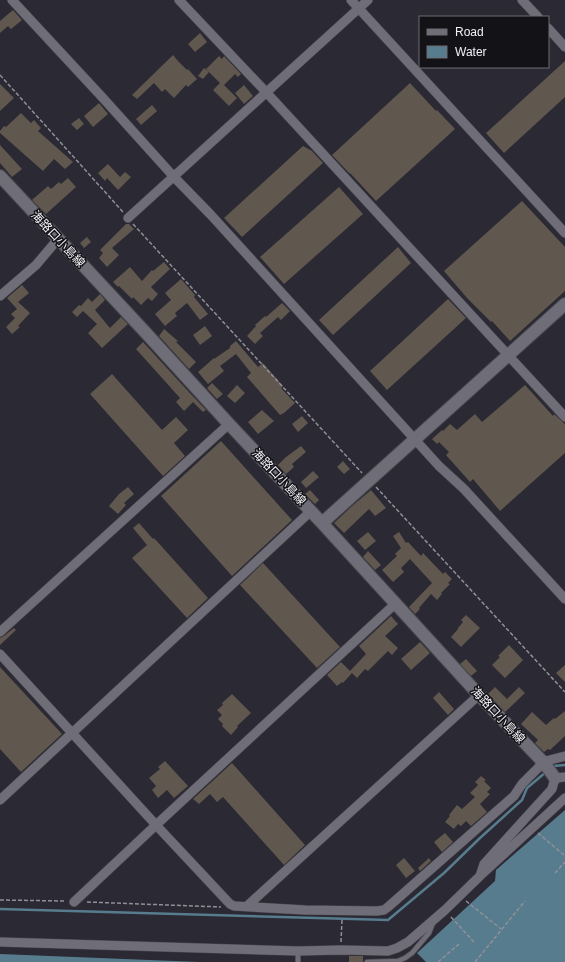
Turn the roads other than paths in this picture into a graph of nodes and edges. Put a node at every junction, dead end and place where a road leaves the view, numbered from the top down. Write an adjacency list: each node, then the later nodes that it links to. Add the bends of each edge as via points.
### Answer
1 (12, 0): 12 (street)
2 (179, 0): 10 (street)
3 (351, 0): 6 (street)
4 (368, 0): 6 (street)
5 (522, 0): 7 (street)
6 (358, 8): 10 (street); 14 (street)
7 (537, 16)
8 (549, 29): 9 (street)
9 (565, 47)
10 (266, 92): 12 (street); 18 (street)
11 (0, 176): 15 (main road, 海路口小島線)
12 (174, 177): 13 (street); 21 (street)
13 (128, 218)
14 (565, 233)
15 (58, 239): 16 (street, via 36,265); 20 (main road, 海路口小島線)
16 (0, 296)
17 (565, 304): 18 (main road)
18 (508, 355): 19 (street); 21 (main road)
19 (565, 417)
20 (229, 424): 22 (main road, 海路口小島線); 26 (street)
21 (415, 439): 23 (main road); 24 (street)
22 (311, 511): 23 (main road, 海路口小島線); 29 (street)
23 (322, 523): 25 (main road, 海路口小島線)
24 (565, 599)
25 (395, 604): 28 (main road, 海路口小島線); 34 (street)
26 (0, 632)
27 (0, 654): 29 (street)
28 (479, 695): 31 (main road, 海路口小島線); 37 (street)
29 (72, 733): 33 (street); 34 (street)
30 (565, 756): 31 (street)
31 (551, 770): 35 (street, via 552,789 484,864); 37 (street, via 538,768 514,796 384,910 304,910)
32 (565, 798): 35 (street)
33 (0, 800)
34 (156, 825): 36 (street); 37 (street, via 230,904)
35 (480, 876): 38 (street)
36 (74, 902)
37 (246, 906)
38 (434, 920): 40 (street, via 397,948); 42 (lane, via 429,932 405,958 398,961)
39 (0, 942): 40 (street)
40 (298, 951): 41 (lane)
41 (298, 962)
42 (367, 962)

